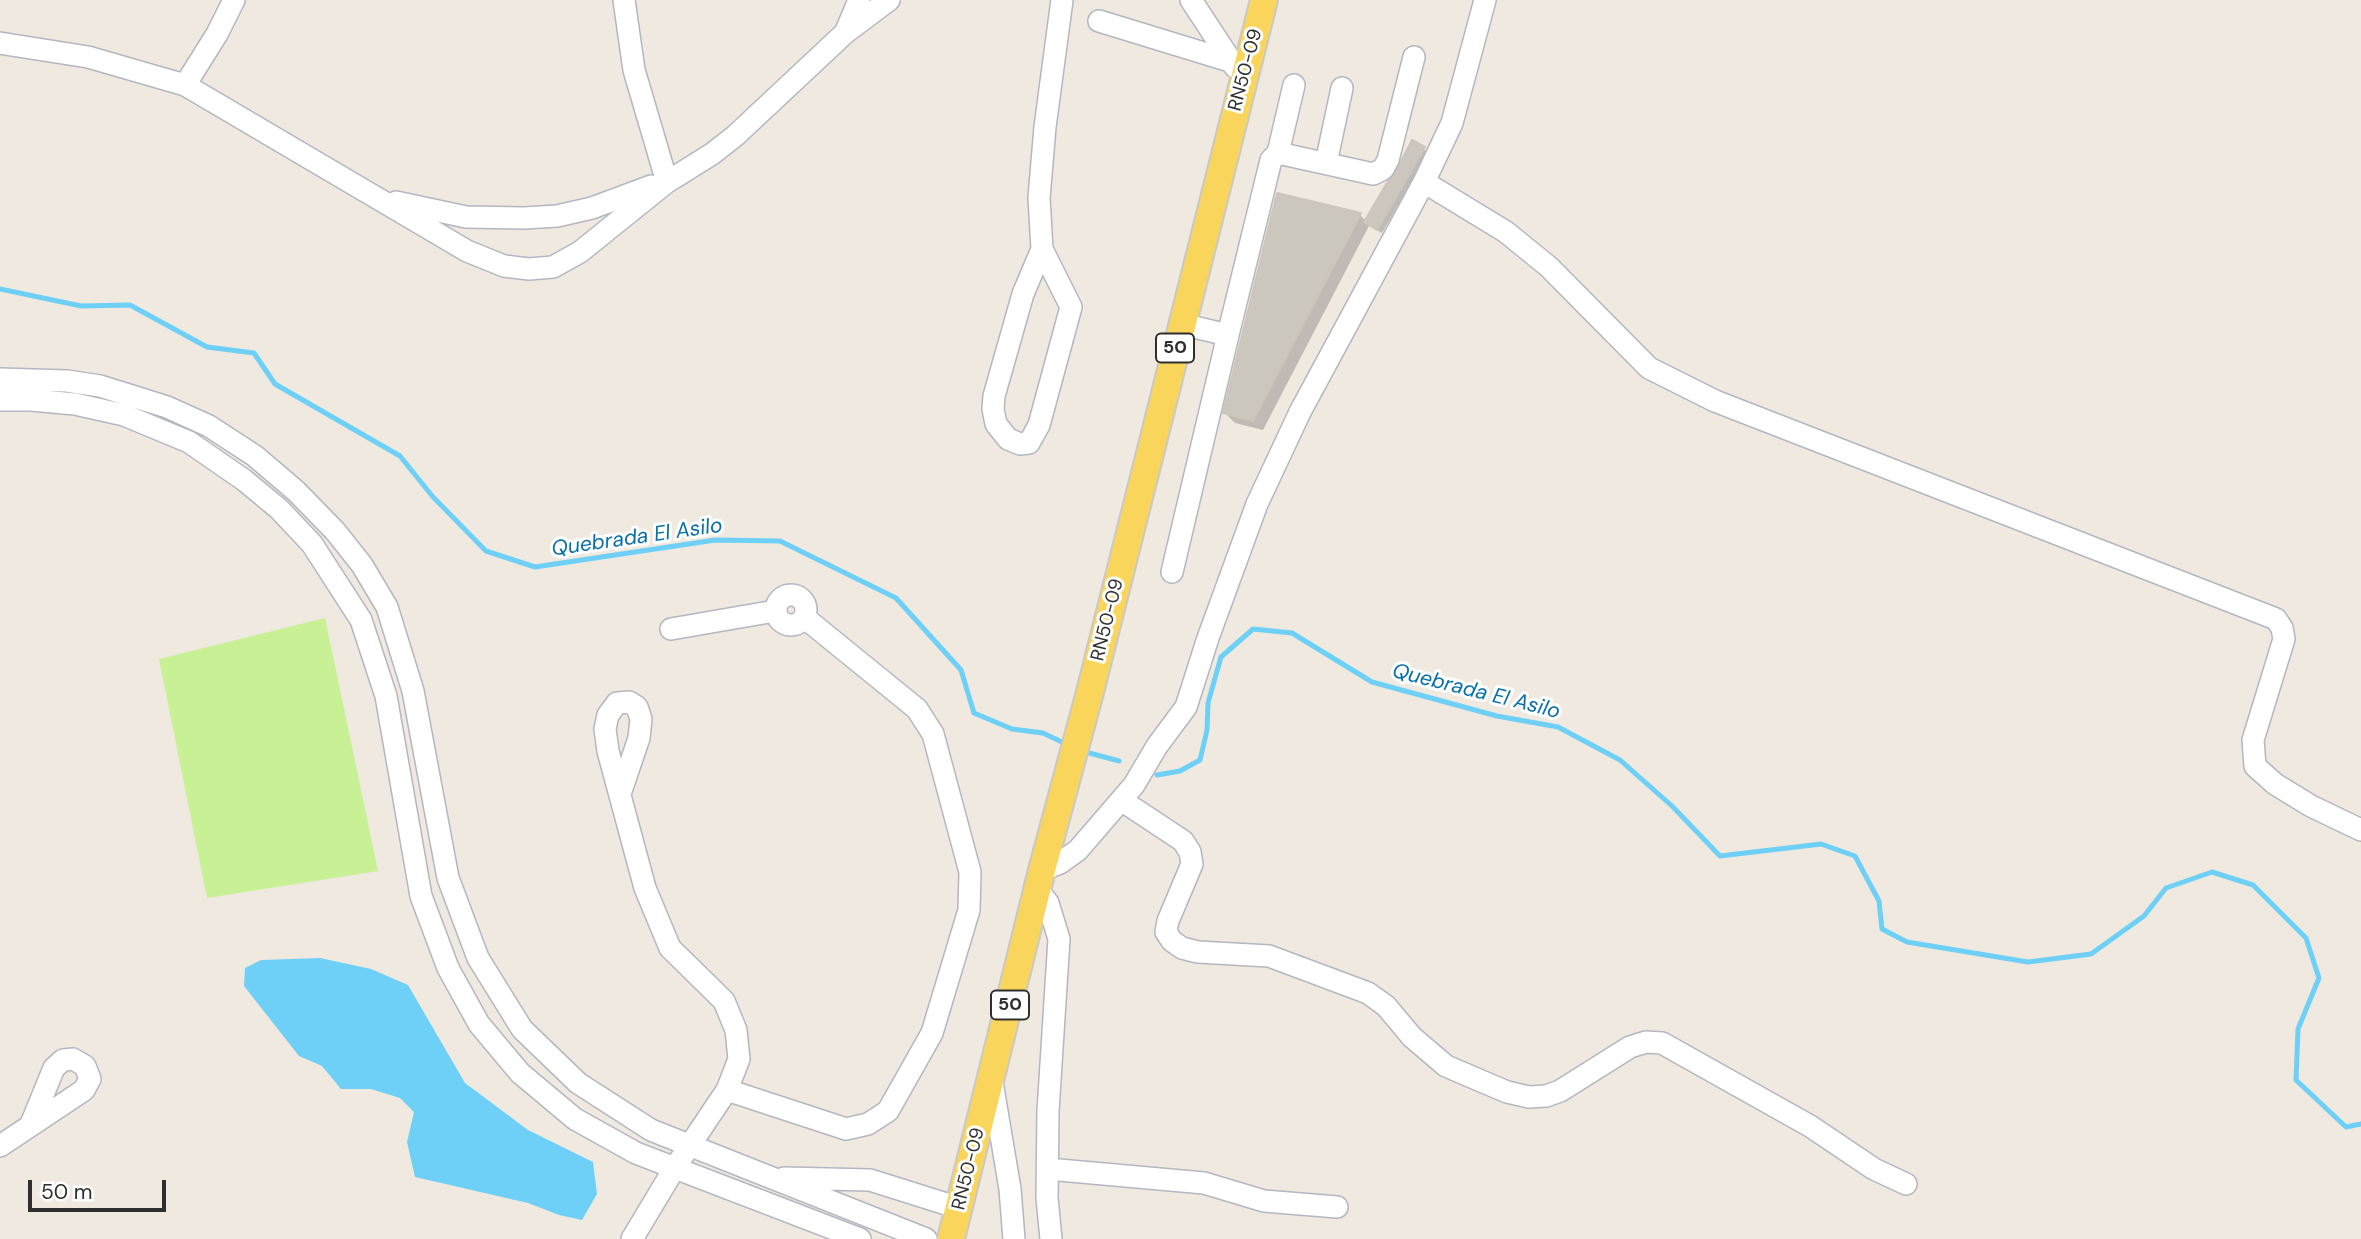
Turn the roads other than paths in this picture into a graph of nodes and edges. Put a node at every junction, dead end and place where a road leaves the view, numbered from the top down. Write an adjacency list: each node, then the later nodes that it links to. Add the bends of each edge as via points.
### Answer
1 (234, 0): 14 (street)
2 (624, 0): 19 (street, via 634,70)
3 (859, 0): 10 (street)
4 (889, 0): 10 (street)
5 (1062, 0): 22 (street, via 1039,198)
6 (1191, 0): 13 (street)
7 (1264, 0): 13 (main road, RN50-09 / 50)
8 (1485, 0): 20 (street, via 1452,123)
9 (1099, 21): 13 (street)
10 (845, 33): 19 (street, via 735,136)
11 (0, 43): 14 (street, via 88,57)
12 (1414, 57): 18 (street, via 1383,169 1373,174)
13 (1238, 71): 23 (main road, RN50-09 / 50)
14 (185, 85): 21 (street)
15 (1294, 85): 17 (street)
16 (1342, 88): 18 (street)
17 (1278, 153): 18 (street); 24 (street, via 1271,160)
18 (1325, 163)
19 (667, 182): 21 (street, via 558,216 466,217); 21 (street, via 580,252 552,267 529,270 504,266 467,251)
20 (1424, 182): 30 (street, via 1300,412 1257,505 1186,707); 31 (street, via 1506,232 1549,267 1649,368 1715,401 2276,620 2284,639 2253,740 2255,766 2311,807)
21 (379, 199)
22 (1042, 249): 22 (street, via 1071,307 1039,425 1029,443 1020,444 1008,439 996,424 994,396 1023,294)
23 (1181, 324): 24 (street); 32 (main road, RN50-09 / 50)
24 (1228, 335): 27 (street)
25 (0, 379): 37 (street, via 100,386 209,426 255,456 335,531 387,607 413,691 448,878 478,958 522,1029 578,1083 651,1130)
26 (0, 400): 39 (street, via 75,404 124,415 189,442 279,509 312,544 361,620 386,696 421,896 448,968 479,1024 520,1073 575,1119)
27 (1172, 572)
28 (671, 629): 34 (street, via 775,611 779,621 789,626 805,618 917,709 933,734 970,872 969,909 932,1033 888,1111 868,1124 846,1129)
29 (620, 794): 34 (street, via 645,888 670,948 724,1001 736,1030 739,1059)
30 (1121, 800): 32 (street, via 1078,850); 41 (street, via 1183,841 1190,852 1192,864 1166,932 1182,948 1269,956 1368,993 1446,1066 1529,1097 1560,1091 1630,1047 1662,1043 1810,1126 1874,1170)
31 (2361, 830)
32 (1040, 879): 33 (main road, RN50-09 / 50); 38 (street, via 1059,939)
33 (992, 1080): 43 (main road, RN50-09 / 50); 48 (street)
34 (727, 1090): 37 (street)
35 (31, 1124): 36 (street)
36 (0, 1146)
37 (691, 1146): 39 (street); 40 (street)
38 (1048, 1169): 42 (street, via 1204,1183 1264,1200); 49 (street)
39 (674, 1170): 44 (street); 45 (street)
40 (774, 1178): 43 (street, via 870,1180); 46 (street)
41 (1906, 1184)
42 (1337, 1207)
43 (959, 1208): 47 (main road, RN50-09 / 50)
44 (632, 1239)
45 (860, 1239)
46 (926, 1239)
47 (951, 1239)
48 (1014, 1239)
49 (1051, 1239)

